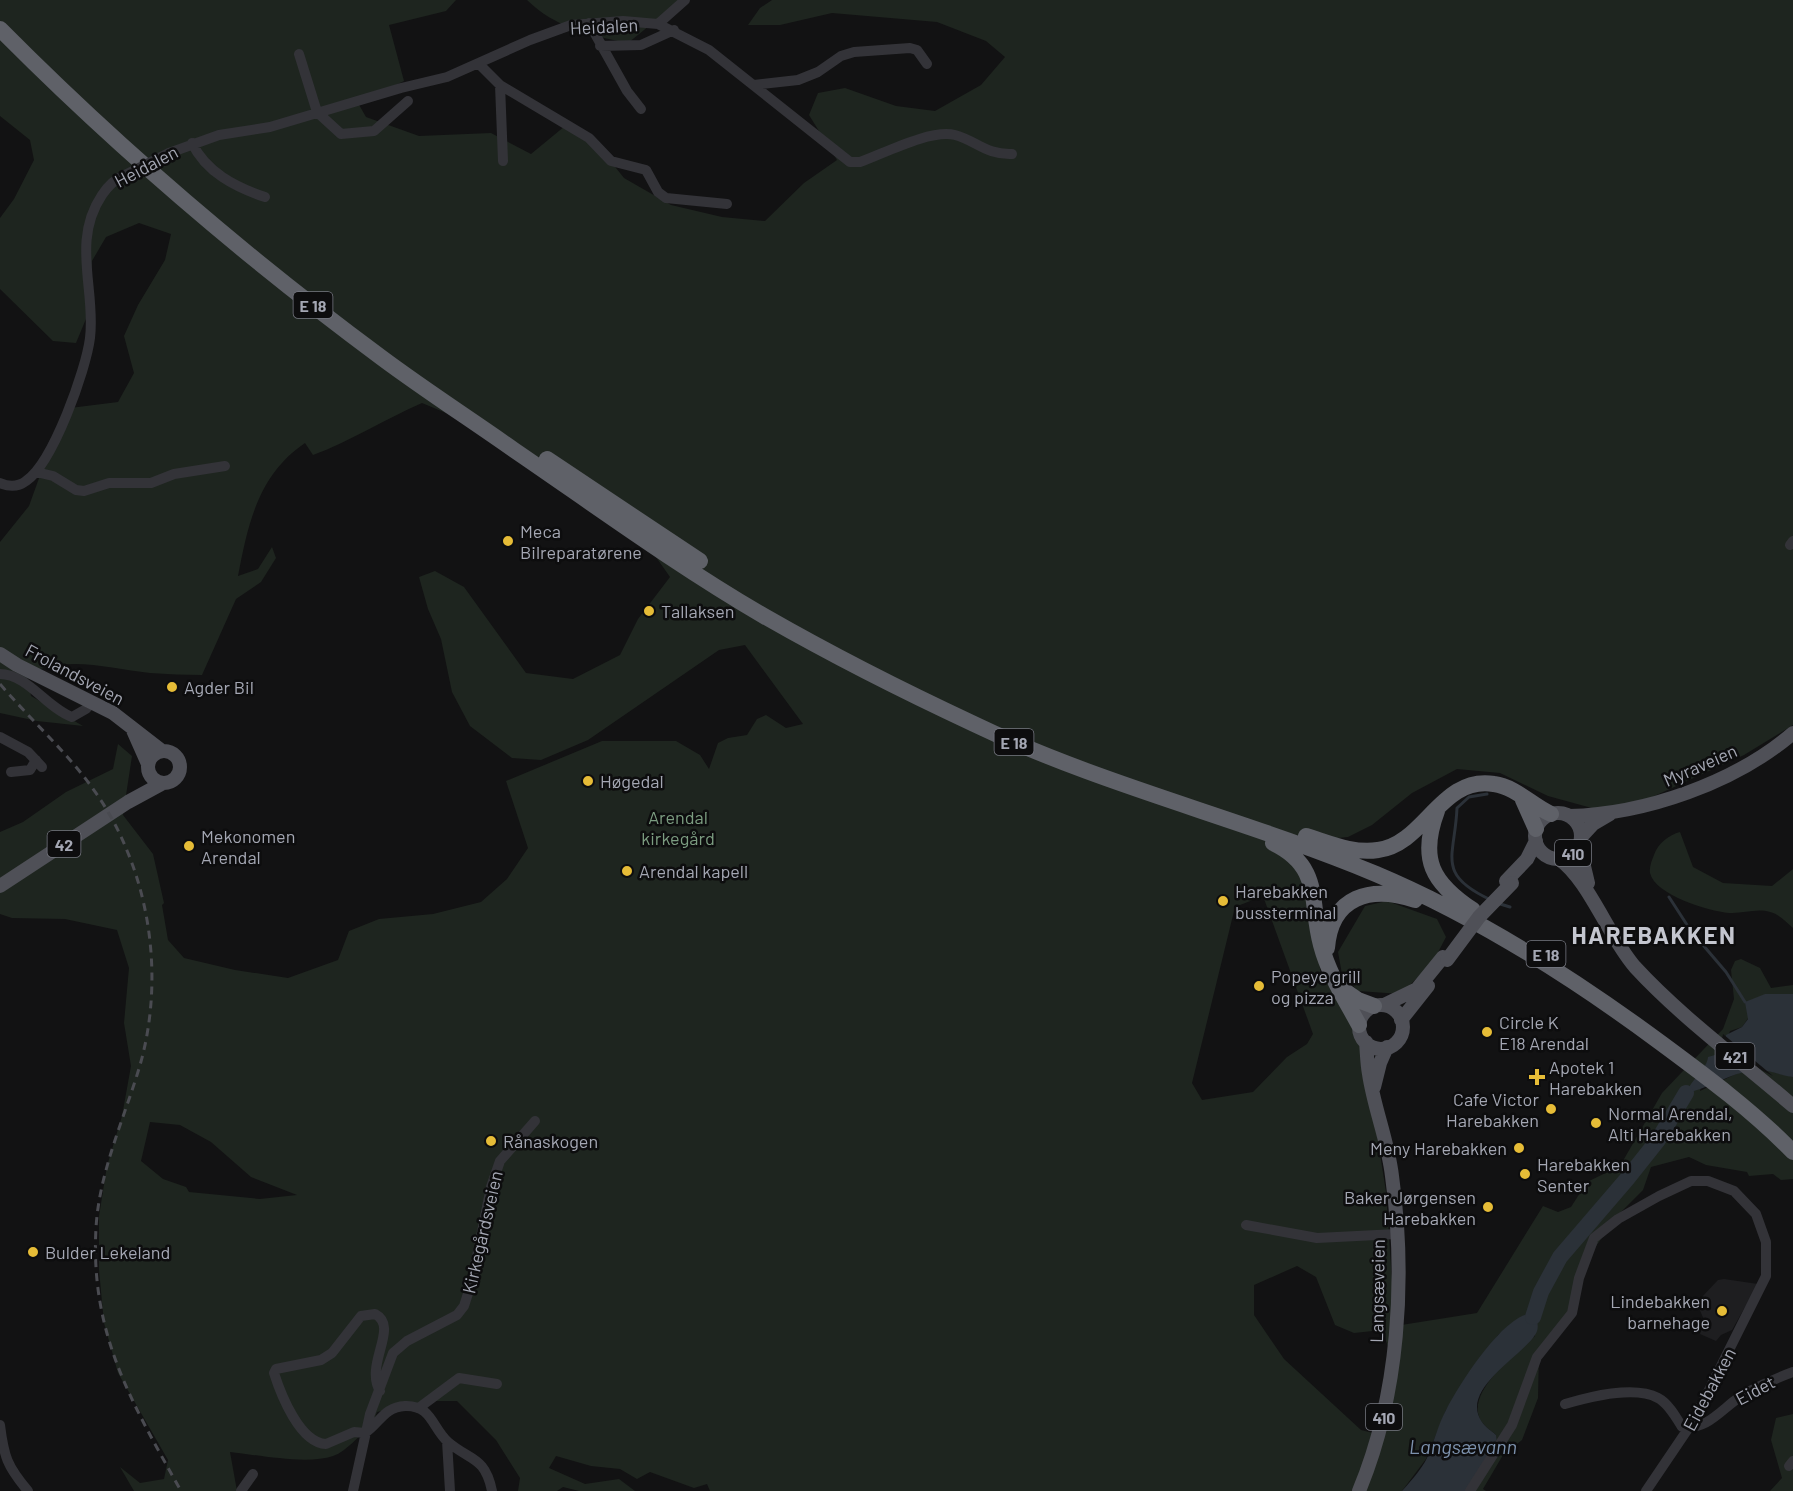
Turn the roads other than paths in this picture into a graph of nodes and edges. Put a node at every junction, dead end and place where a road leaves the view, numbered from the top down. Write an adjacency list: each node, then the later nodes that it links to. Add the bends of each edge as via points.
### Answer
1 (685, 0): 4 (street)
2 (0, 20): 41 (highway, E 18, via 127,139 321,301 579,481 767,605 852,654 985,719 1100,767)
3 (589, 23): 4 (street, Heidalen); 7 (street); 9 (street, Heidalen, via 550,32)
4 (658, 24): 6 (street, Heidalen)
5 (0, 29): 38 (highway, E 18, via 121,144 227,237 384,360 591,504 740,601 848,662 982,728 1097,775)
6 (674, 30): 7 (street, via 641,45); 12 (street, Heidalen, via 709,50)
7 (600, 46): 14 (street)
8 (298, 54): 15 (street)
9 (479, 64): 11 (street); 15 (street, Heidalen, via 447,77)
10 (927, 64): 12 (street, via 917,50 909,48 854,52 798,80)
11 (500, 85): 18 (street); 20 (street, via 573,127 611,161 646,170 658,192 666,198)
12 (754, 85): 17 (street, Heidalen, via 850,162 860,162 924,138 950,134 986,151)
13 (408, 101): 15 (street, via 381,127 352,135 336,132)
14 (641, 109)
15 (317, 112): 16 (street, Heidalen, via 270,127)
16 (192, 143): 19 (street, via 210,168 232,183); 22 (street, Heidalen, bridge, via 108,186 92,215 86,250 91,334 88,351 67,414)
17 (1012, 154)
18 (503, 160)
19 (265, 197)
20 (728, 204)
21 (225, 466): 22 (street, via 174,474 151,483 109,483 84,491)
22 (36, 472): 23 (street, via 21,484)
23 (0, 483)
24 (0, 654): 26 (main road, Frolandsveien / 42)
25 (0, 674): 26 (street, via 19,680 72,717)
26 (92, 702): 27 (main road, Frolandsveien / 42)
27 (132, 728): 30 (main road, Frolandsveien / 42); 31 (main road, Frolandsveien)
28 (1793, 733): 37 (main road, Myraveien, via 1746,764 1681,794 1646,807)
29 (0, 736): 32 (street, via 28,752 39,764 30,770)
30 (162, 751): 31 (main road, 42, via 153,755); 33 (main road, 42, via 174,754 180,765 175,778)
31 (148, 767): 33 (main road, via 153,779); 35 (main road, 42)
32 (11, 772)
33 (163, 783): 35 (main road, 42)
34 (1518, 794): 36 (highway, E 18, via 1494,784 1474,784 1457,791); 39 (highway, E 18); 42 (highway, via 1531,813)
35 (128, 802): 46 (main road, 42)
36 (1438, 808): 41 (highway, E 18, via 1402,842 1380,850 1353,850); 47 (highway, E 18, via 1429,840 1435,875 1448,892)
37 (1615, 811): 40 (main road, Myraveien); 43 (main road, Myraveien, via 1593,824)
38 (1209, 814): 47 (highway, E 18, via 1374,873); 48 (highway, E 18, via 1282,847 1301,864 1315,893 1321,946)
39 (1551, 814): 40 (main road, 410); 42 (main road, 410, via 1543,819)
40 (1569, 816): 43 (main road, 410, via 1578,825)
41 (1281, 829): 47 (highway, E 18, via 1393,875)
42 (1536, 835): 44 (main road, 410, via 1539,849); 45 (main road, 410, via 1527,859)
43 (1580, 841): 44 (main road, 410, via 1570,856); 52 (main road, 421, via 1581,864 1588,884 1613,930 1639,964)
44 (1554, 858): 45 (main road, 410, via 1535,863); 52 (main road, 421, via 1581,881 1629,959)
45 (1509, 882): 49 (main road, 410, bridge)
46 (0, 886)
47 (1494, 928): 48 (highway, E 18, via 1401,896 1373,894 1353,900 1338,913 1328,935); 58 (highway, E 18, via 1566,966)
48 (1326, 957): 50 (highway, E 18)
49 (1445, 958): 51 (main road, 410, via 1417,989); 53 (main road, 410)
50 (1337, 986): 51 (highway, via 1358,1000); 54 (highway, E 18)
51 (1379, 1005): 53 (main road, via 1395,1010); 54 (main road, 410, via 1364,1013)
52 (1682, 1007): 59 (main road, 421)
53 (1401, 1020): 56 (main road, 410, via 1400,1037)
54 (1359, 1025): 55 (main road, 410)
55 (1366, 1042): 56 (main road, via 1376,1048); 57 (main road, Langsæveien / 410)
56 (1387, 1047): 57 (main road, Langsæveien / 410)
57 (1373, 1089): 64 (main road, Langsæveien / 410, via 1392,1175)
58 (1734, 1094): 61 (highway, E 18); 62 (highway, E 18)
59 (1792, 1103)
60 (535, 1121): 67 (street, Kirkegårdsveien, via 500,1161 464,1306 451,1318 399,1347)
61 (1793, 1136)
62 (1793, 1152)
63 (1246, 1225): 64 (street, via 1317,1238)
64 (1397, 1234): 80 (main road, Langsæveien / 410, via 1395,1336 1382,1428)
65 (1793, 1372): 71 (street, Eidet, via 1744,1394 1709,1422)
66 (497, 1384): 69 (street, via 459,1378)
67 (380, 1391): 72 (street, Kirkegårdsveien); 72 (street, via 375,1366 386,1332 375,1314 361,1316 332,1353 321,1360 276,1369 274,1373 285,1402 311,1440 326,1444 354,1432)
68 (1565, 1404): 71 (street, via 1602,1394 1648,1395 1661,1400)
69 (420, 1407): 72 (street, via 391,1409); 73 (street)
70 (0, 1425): 75 (street, via 5,1458)
71 (1685, 1427): 81 (street, Eidebakken, via 1765,1281 1768,1251 1762,1225 1748,1203 1720,1184 1691,1182 1618,1219 1594,1238 1579,1278 1572,1313 1537,1357 1512,1425); 82 (street, Eidebakken)
72 (365, 1433): 77 (street, Kirkegårdsveien)
73 (447, 1441): 78 (street); 79 (street, via 480,1462)
74 (253, 1474): 76 (street)
75 (28, 1491)
76 (240, 1491)
77 (353, 1491)
78 (450, 1491)
79 (492, 1491)
80 (1359, 1491)
81 (1470, 1491)
82 (1646, 1491)

